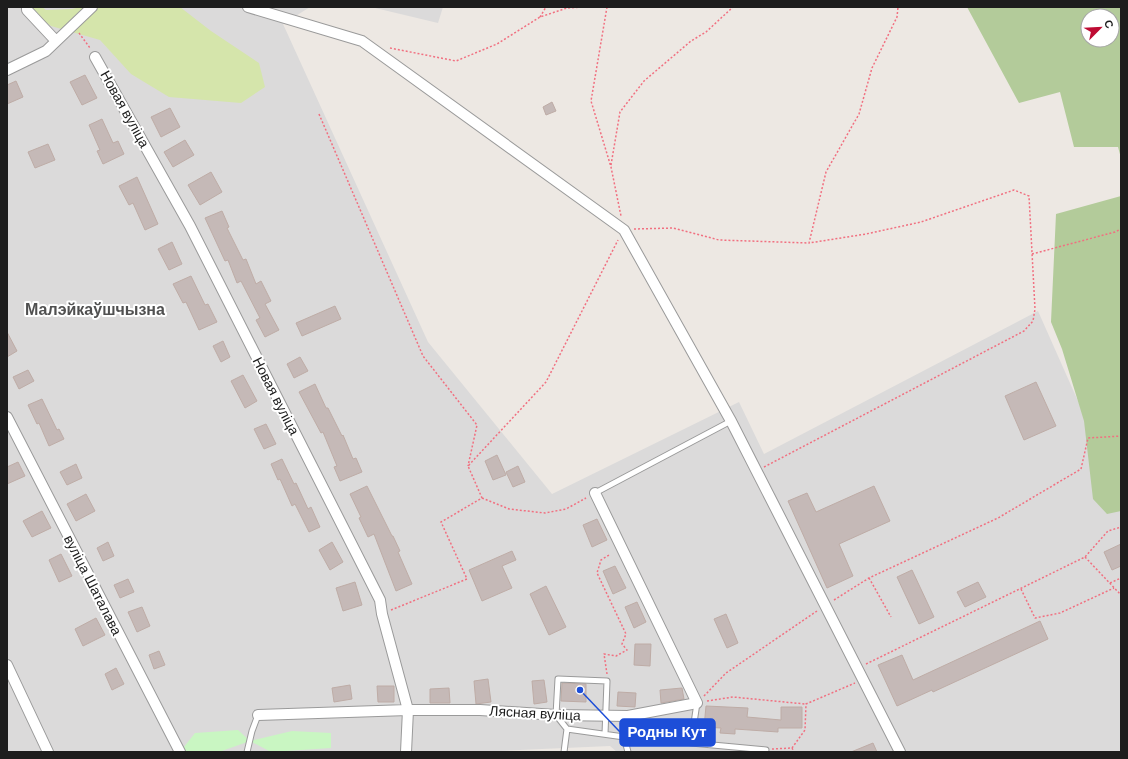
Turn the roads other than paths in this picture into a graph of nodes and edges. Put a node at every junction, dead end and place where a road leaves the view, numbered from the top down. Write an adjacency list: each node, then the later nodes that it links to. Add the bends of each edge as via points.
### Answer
1 (26, 7): 4 (street)
2 (92, 7): 4 (street)
3 (248, 7): 8 (street, via 362,41 624,230)
4 (56, 41): 6 (street, via 46,51)
5 (95, 57): 12 (street, Новая вуліца, via 190,226 380,600)
6 (7, 70)
7 (7, 417): 21 (street, вуліца Шаталава)
8 (731, 421): 9 (lane); 27 (street)
9 (595, 493): 11 (street)
10 (7, 665): 20 (street)
11 (698, 703): 15 (street, Лясная вуліца, via 628,716); 18 (lane, via 691,743)
12 (408, 710): 13 (street, Лясная вуліца); 14 (street, Лясная вуліца, via 480,710); 23 (street, Новая вуліца)
13 (258, 715): 22 (lane)
14 (556, 715): 15 (street, Лясная вуліца); 15 (lane, via 558,679 607,681); 16 (lane)
15 (606, 716): 17 (lane)
16 (566, 729): 17 (lane); 24 (lane)
17 (605, 734): 25 (lane, via 624,737)
18 (727, 746): 19 (lane); 26 (lane)
19 (766, 750)
20 (48, 752)
21 (180, 752)
22 (247, 752)
23 (406, 752)
24 (564, 752)
25 (628, 752)
26 (726, 752)
27 (900, 752)

